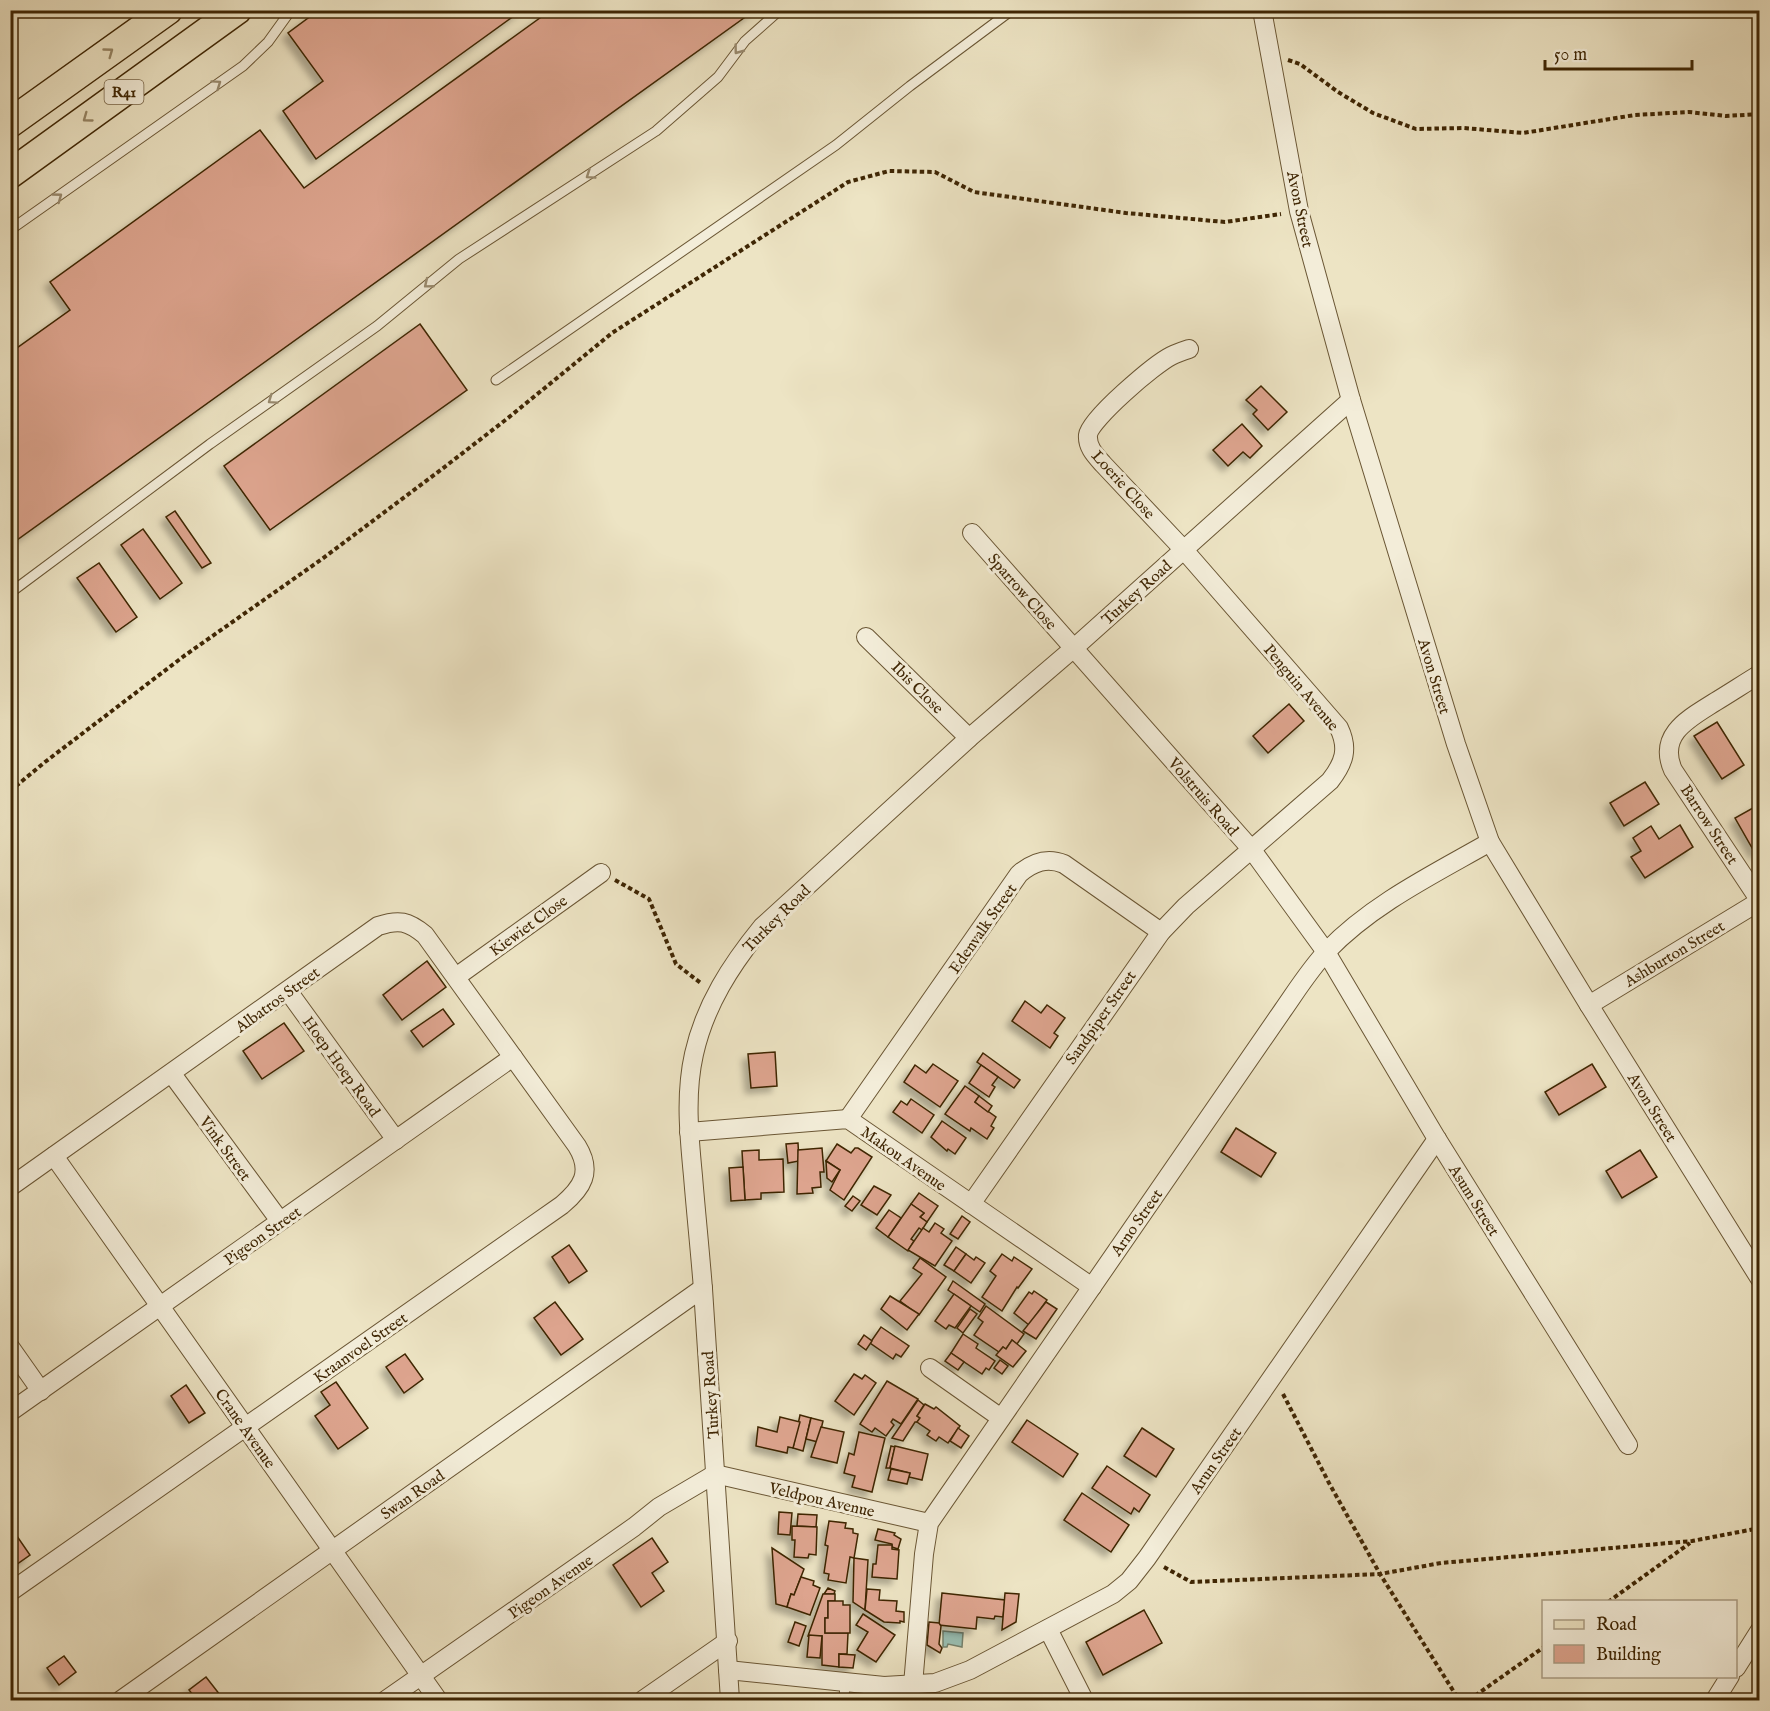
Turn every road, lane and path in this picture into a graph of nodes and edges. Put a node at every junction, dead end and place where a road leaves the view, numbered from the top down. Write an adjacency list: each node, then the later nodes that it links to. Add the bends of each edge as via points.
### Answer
1 (168, 10): 9 (main road, R41, one-way to 1)
2 (237, 10): 10 (main road, R41, one-way to 10)
3 (291, 10): 12 (lane, one-way to 3, via 243,66 268,42)
4 (780, 10): 18 (lane, one-way to 18, via 745,41 712,82 656,131 459,259 377,326)
5 (1012, 10): 14 (lane, via 836,145)
6 (1262, 10): 7 (street, Avon Street)
7 (1271, 54): 8 (path, via 1300,64 1373,113 1416,129 1464,128 1523,134 1635,115); 11 (street, Avon Street)
8 (1760, 114)
9 (10, 123)
10 (10, 174)
11 (1299, 211): 15 (street, Avon Street); 23 (path, via 1225,222 974,192 935,172 889,171 848,182 612,333 442,469 184,656)
12 (10, 230)
13 (1189, 349): 17 (street, Loerie Close, via 1152,369 1097,420 1088,434 1092,451)
14 (496, 380)
15 (1351, 400): 17 (street, Turkey Road); 24 (street, Avon Street, via 1456,744)
16 (972, 533): 20 (street, Sparrow Close)
17 (1184, 550): 20 (street, Turkey Road); 25 (street, Penguin Avenue, via 1344,738 1343,761 1330,781)
18 (10, 593)
19 (866, 638): 22 (street, Ibis Close)
20 (1074, 648): 22 (street, Turkey Road); 25 (street, Volstruis Road)
21 (1760, 674): 27 (street, Barrow Street, via 1688,719 1669,744 1673,770)
22 (969, 738): 32 (street, Turkey Road, via 762,927)
23 (10, 791)
24 (1490, 842): 29 (street, Arno Street, via 1402,894); 33 (street, Avon Street)
25 (1252, 850): 28 (street, Sandpiper Street); 29 (street, Volstruis Road)
26 (601, 873): 30 (street, Kiewiet Close); 32 (path, via 649,899 676,964 698,982)
27 (1759, 901): 33 (street, Ashburton Street)
28 (1161, 932): 36 (street, Edenvalk Street, via 1064,864 1046,860 1028,867 1019,874); 42 (street, Sandpiper Street)
29 (1326, 952): 38 (street, Asum Street); 45 (street, Arno Street)
30 (456, 977): 31 (street, Albatros Street, via 425,935 412,925 389,922); 34 (street, Albatros Street)
31 (288, 991): 35 (street, Albatros Street); 39 (street, Hoep Hoep Road)
32 (718, 991): 37 (street, Turkey Road, via 694,1053)
33 (1589, 1005): 44 (street, Avon Street)
34 (513, 1056): 39 (street, Pigeon Street); 54 (street, Kraanvoel Street, via 581,1153 585,1172 582,1185 562,1205)
35 (172, 1074): 40 (street, Albatros Street); 43 (street, Vink Street)
36 (848, 1119): 37 (street, Makou Avenue); 42 (street, Makou Avenue)
37 (689, 1132): 46 (street, Turkey Road)
38 (1437, 1139): 50 (street, Arun Street); 55 (street, Asum Street)
39 (396, 1140): 43 (street, Pigeon Street)
40 (54, 1156): 41 (street, Albatros Street); 47 (street, Crane Avenue)
41 (10, 1187)
42 (971, 1204): 45 (street, Makou Avenue)
43 (280, 1221): 47 (street, Pigeon Street)
44 (1760, 1279)
45 (1092, 1287): 53 (street, Arno Street)
46 (703, 1288): 56 (street, Turkey Road); 60 (street, Swan Road)
47 (160, 1306): 51 (street, Pigeon Street); 54 (street, Crane Avenue)
48 (10, 1347): 51 (street)
49 (930, 1368): 53 (street)
50 (1273, 1376): 61 (street, Arun Street); 62 (path)
51 (41, 1391): 52 (street, Pigeon Street)
52 (10, 1412)
53 (1001, 1418): 57 (street, Arno Street)
54 (245, 1427): 60 (street, Crane Avenue); 63 (street, Kraanvoel Street)
55 (1628, 1445)
56 (715, 1474): 57 (street, Veldpou Avenue); 67 (street, Turkey Road); 71 (street, Pigeon Avenue, via 659,1507)
57 (929, 1524): 74 (street, Arno Street)
58 (1760, 1528): 59 (path)
59 (1692, 1541): 62 (path, via 1441,1563); 64 (path)
60 (332, 1551): 71 (street, Crane Avenue); 75 (street, Swan Road)
61 (1147, 1558): 62 (path, via 1191,1582); 65 (street, Arun Street, via 1122,1587)
62 (1380, 1574): 82 (path)
63 (10, 1592)
64 (1611, 1600)
65 (1048, 1629): 74 (street, Arun Street, via 970,1671 935,1683); 81 (street)
66 (1760, 1630): 69 (street)
67 (728, 1641): 70 (street, Turkey Road); 78 (street)
68 (1542, 1648): 83 (path)
69 (1737, 1666)
70 (729, 1670): 73 (street, Arun Street); 79 (street, Turkey Road)
71 (421, 1676): 76 (street, Pigeon Avenue); 77 (street, Crane Avenue)
72 (1729, 1678): 84 (street)
73 (845, 1682): 74 (street, Arun Street); 80 (lane)
74 (913, 1685)
75 (121, 1701)
76 (386, 1701)
77 (438, 1701)
78 (643, 1701)
79 (730, 1701)
80 (843, 1701)
81 (1084, 1701)
82 (1459, 1701)
83 (1469, 1701)
84 (1715, 1701)

